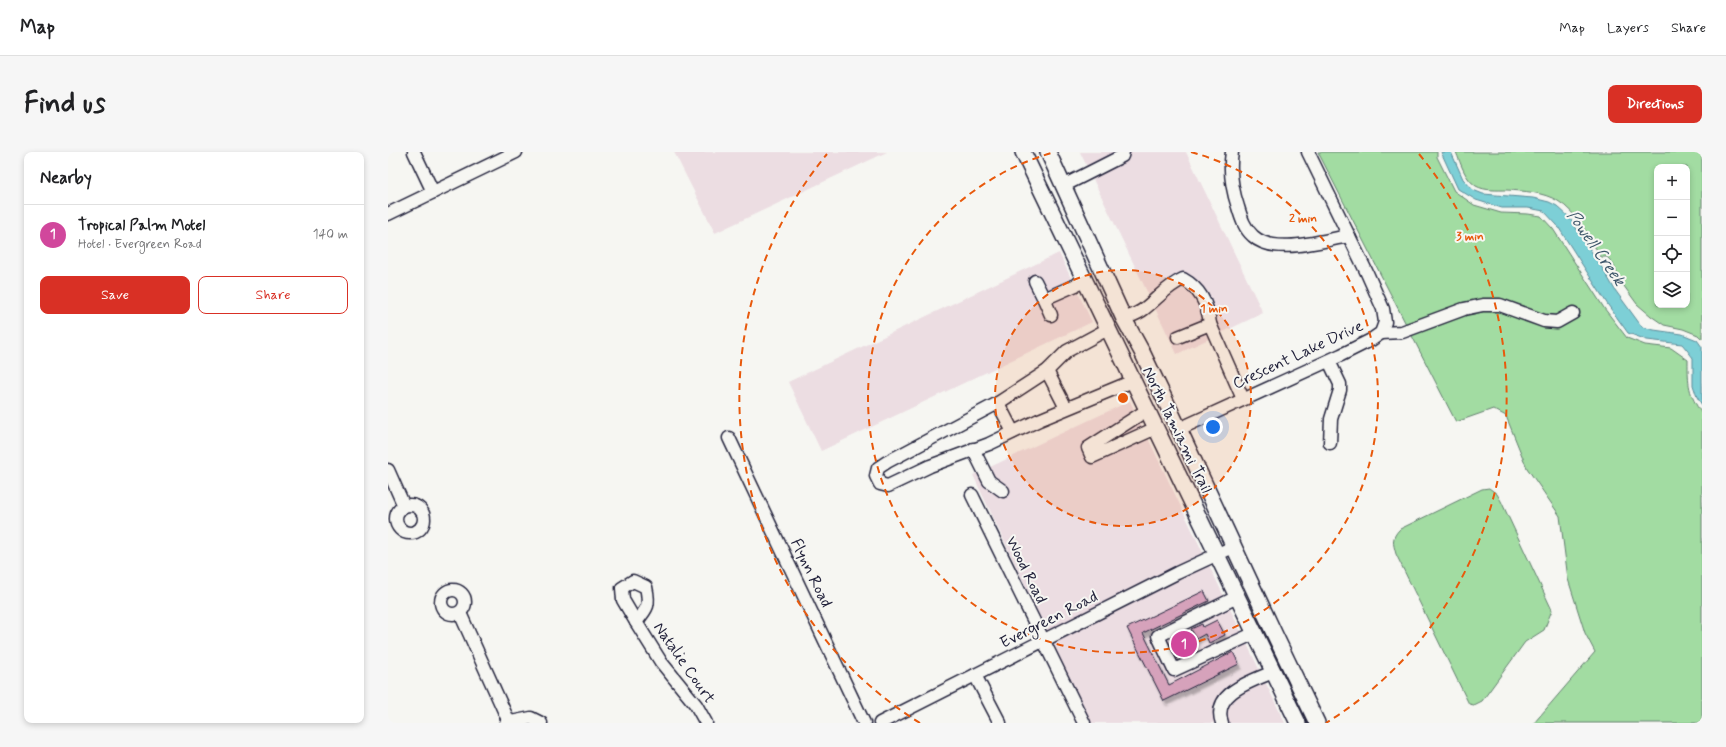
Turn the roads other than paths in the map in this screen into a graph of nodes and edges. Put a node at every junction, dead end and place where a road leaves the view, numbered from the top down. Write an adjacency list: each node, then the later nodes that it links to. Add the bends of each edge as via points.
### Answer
1 (414, 152): 10 (street)
2 (516, 152): 10 (street)
3 (1023, 152): 8 (main road, North Tamiami Trail)
4 (1123, 152): 9 (street, via 1122,156)
5 (1232, 152): 14 (street, via 1230,165 1234,194 1244,224 1253,237 1268,245 1286,246)
6 (1308, 152): 14 (street, Crescent Lake Drive)
7 (1051, 153): 9 (main road, North Tamiami Trail)
8 (1037, 181): 12 (main road, via 1044,183 1051,190 1063,212); 13 (main road, North Tamiami Trail)
9 (1063, 186): 12 (main road, North Tamiami Trail)
10 (433, 192): 11 (street)
11 (388, 214)
12 (1079, 220): 15 (main road, North Tamiami Trail)
13 (1064, 236): 15 (main road, via 1079,243 1094,266); 17 (main road, North Tamiami Trail)
14 (1349, 236): 24 (street, Crescent Lake Drive, via 1383,309 1385,322)
15 (1104, 273): 21 (main road, North Tamiami Trail)
16 (1035, 281): 18 (street)
17 (1085, 281): 18 (street); 23 (main road, North Tamiami Trail)
18 (1044, 299): 20 (street)
19 (1573, 312): 24 (street, via 1556,322 1544,321 1500,306 1484,305 1464,309 1402,332)
20 (1051, 315)
21 (1124, 319): 22 (street, via 1143,310 1175,283 1184,279 1194,285 1205,301); 34 (main road, North Tamiami Trail)
22 (1210, 324): 25 (street); 29 (street)
23 (1108, 328): 27 (street, via 1067,351); 28 (main road, North Tamiami Trail)
24 (1381, 333): 26 (street, Crescent Lake Drive)
25 (1178, 337)
26 (1329, 361): 29 (street, Crescent Lake Drive); 37 (street, via 1340,384 1331,419)
27 (1047, 371): 30 (street); 31 (street)
28 (1133, 381): 31 (street); 32 (main road, North Tamiami Trail)
29 (1243, 399): 34 (street, Crescent Lake Drive)
30 (998, 404): 35 (street); 38 (street)
31 (1066, 408): 35 (street)
32 (1147, 410): 33 (main road, North Tamiami Trail); 33 (street, via 1088,448 1092,457)
33 (1156, 428): 46 (main road, North Tamiami Trail)
34 (1179, 429): 45 (main road, North Tamiami Trail)
35 (1013, 432): 39 (street)
36 (729, 438): 58 (street, Flynn Road)
37 (1330, 443)
38 (920, 446): 40 (street); 40 (street, via 878,468 876,476 880,484 888,486)
39 (973, 449): 40 (street); 42 (street, via 989,481)
40 (930, 466)
41 (388, 470): 44 (street)
42 (1003, 491)
43 (972, 495): 51 (street, Wood Road)
44 (404, 506)
45 (1233, 547): 46 (street, Evergreen Road); 63 (main road, North Tamiami Trail)
46 (1218, 555): 47 (main road, North Tamiami Trail); 51 (street, Evergreen Road)
47 (1238, 597): 50 (main road, North Tamiami Trail); 50 (street, via 1158,636 1174,670)
48 (460, 613): 54 (street)
49 (636, 622): 57 (street, Natalie Court, via 661,662 696,705)
50 (1255, 633): 52 (main road, North Tamiami Trail)
51 (1043, 641): 53 (street, Evergreen Road); 61 (street, Wood Road)
52 (1273, 672): 55 (main road, North Tamiami Trail); 62 (street, via 1228,694 1222,701 1220,710)
53 (975, 675): 59 (street, Evergreen Road); 60 (street)
54 (508, 722): 56 (street, via 531,718)
55 (1297, 722)
56 (541, 723)
57 (706, 723)
58 (864, 723)
59 (880, 723)
60 (1000, 723)
61 (1084, 723)
62 (1222, 723)
63 (1317, 723)

